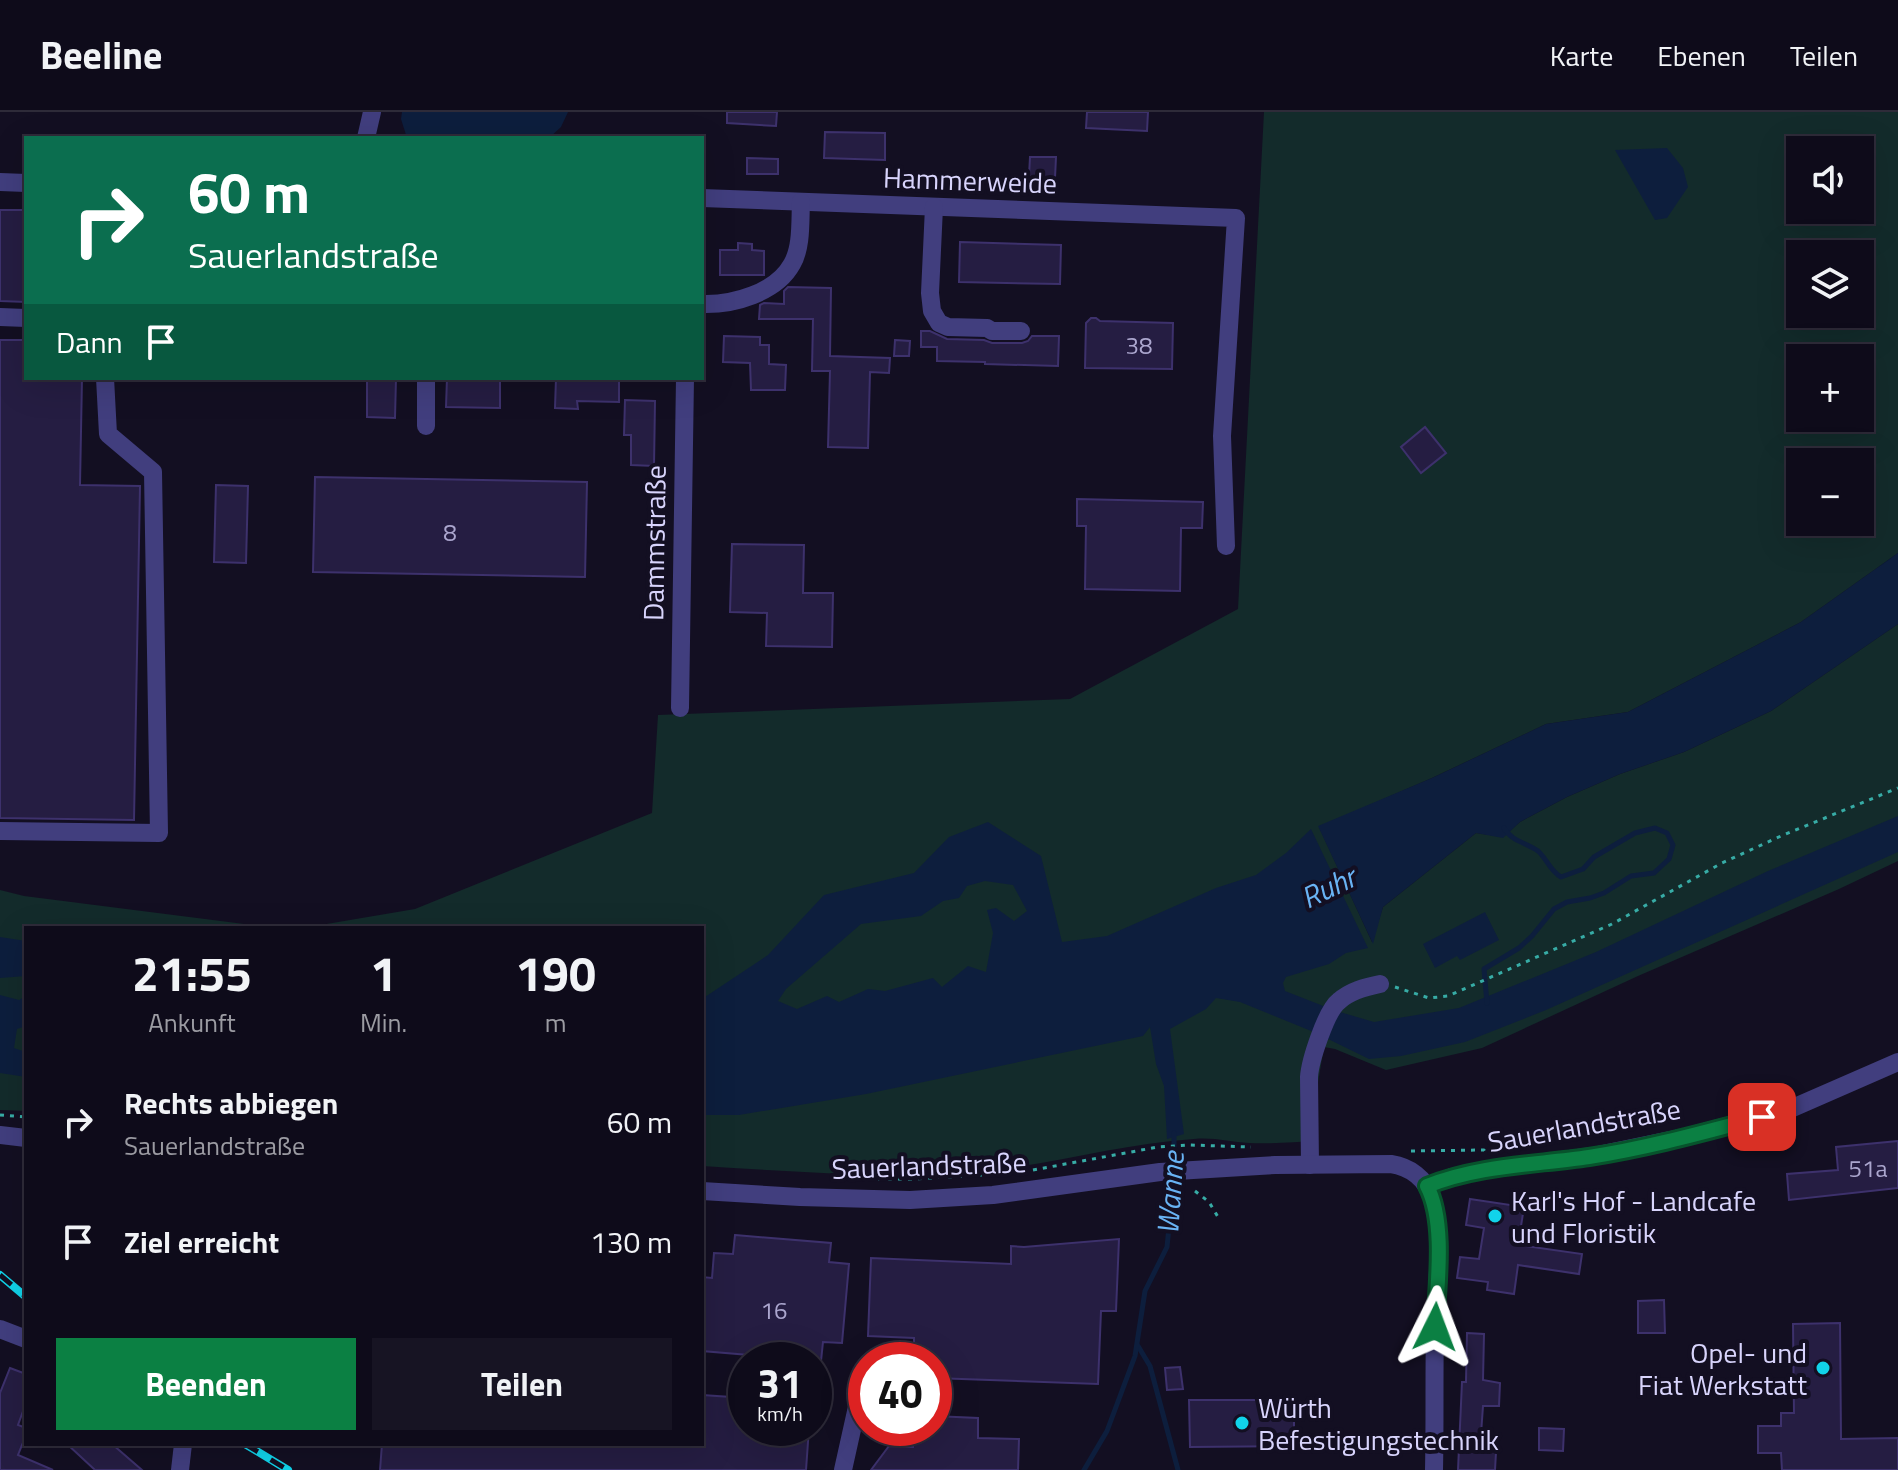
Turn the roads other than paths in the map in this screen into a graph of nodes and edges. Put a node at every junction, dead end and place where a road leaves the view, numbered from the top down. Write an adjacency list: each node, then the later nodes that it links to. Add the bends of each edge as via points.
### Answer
1 (372, 112): 2 (street)
2 (366, 136)
3 (0, 182): 4 (street)
4 (24, 183)
5 (704, 198): 6 (street, Hammerweide)
6 (801, 202): 7 (street, Hammerweide); 8 (street, via 793,263 776,283 733,300)
7 (934, 207): 11 (street, via 930,293 939,323); 16 (street, Hammerweide, via 1236,218 1222,436)
8 (704, 304)
9 (0, 317): 10 (street)
10 (24, 318)
11 (1021, 331)
12 (105, 380): 18 (street, via 108,434 153,472 159,833)
13 (426, 380): 15 (street)
14 (685, 380): 17 (street, Dammstraße)
15 (426, 426)
16 (1226, 546)
17 (680, 708)
18 (0, 831)
19 (1380, 984): 23 (street, via 1340,1000 1317,1044 1309,1077)
20 (1898, 1062): 24 (street, Sauerlandstraße, via 1788,1110 1685,1137 1490,1169)
21 (0, 1135): 22 (street)
22 (24, 1138)
23 (1310, 1165): 24 (street, Sauerlandstraße, via 1391,1164 1411,1170); 25 (street, Sauerlandstraße, via 1160,1172 993,1195 910,1200)
24 (1427, 1186): 32 (street, via 1437,1232)
25 (704, 1191)
26 (0, 1329): 27 (street)
27 (24, 1338)
28 (183, 1446): 30 (street)
29 (848, 1446): 31 (street)
30 (180, 1470)
31 (843, 1470)
32 (1434, 1470)

